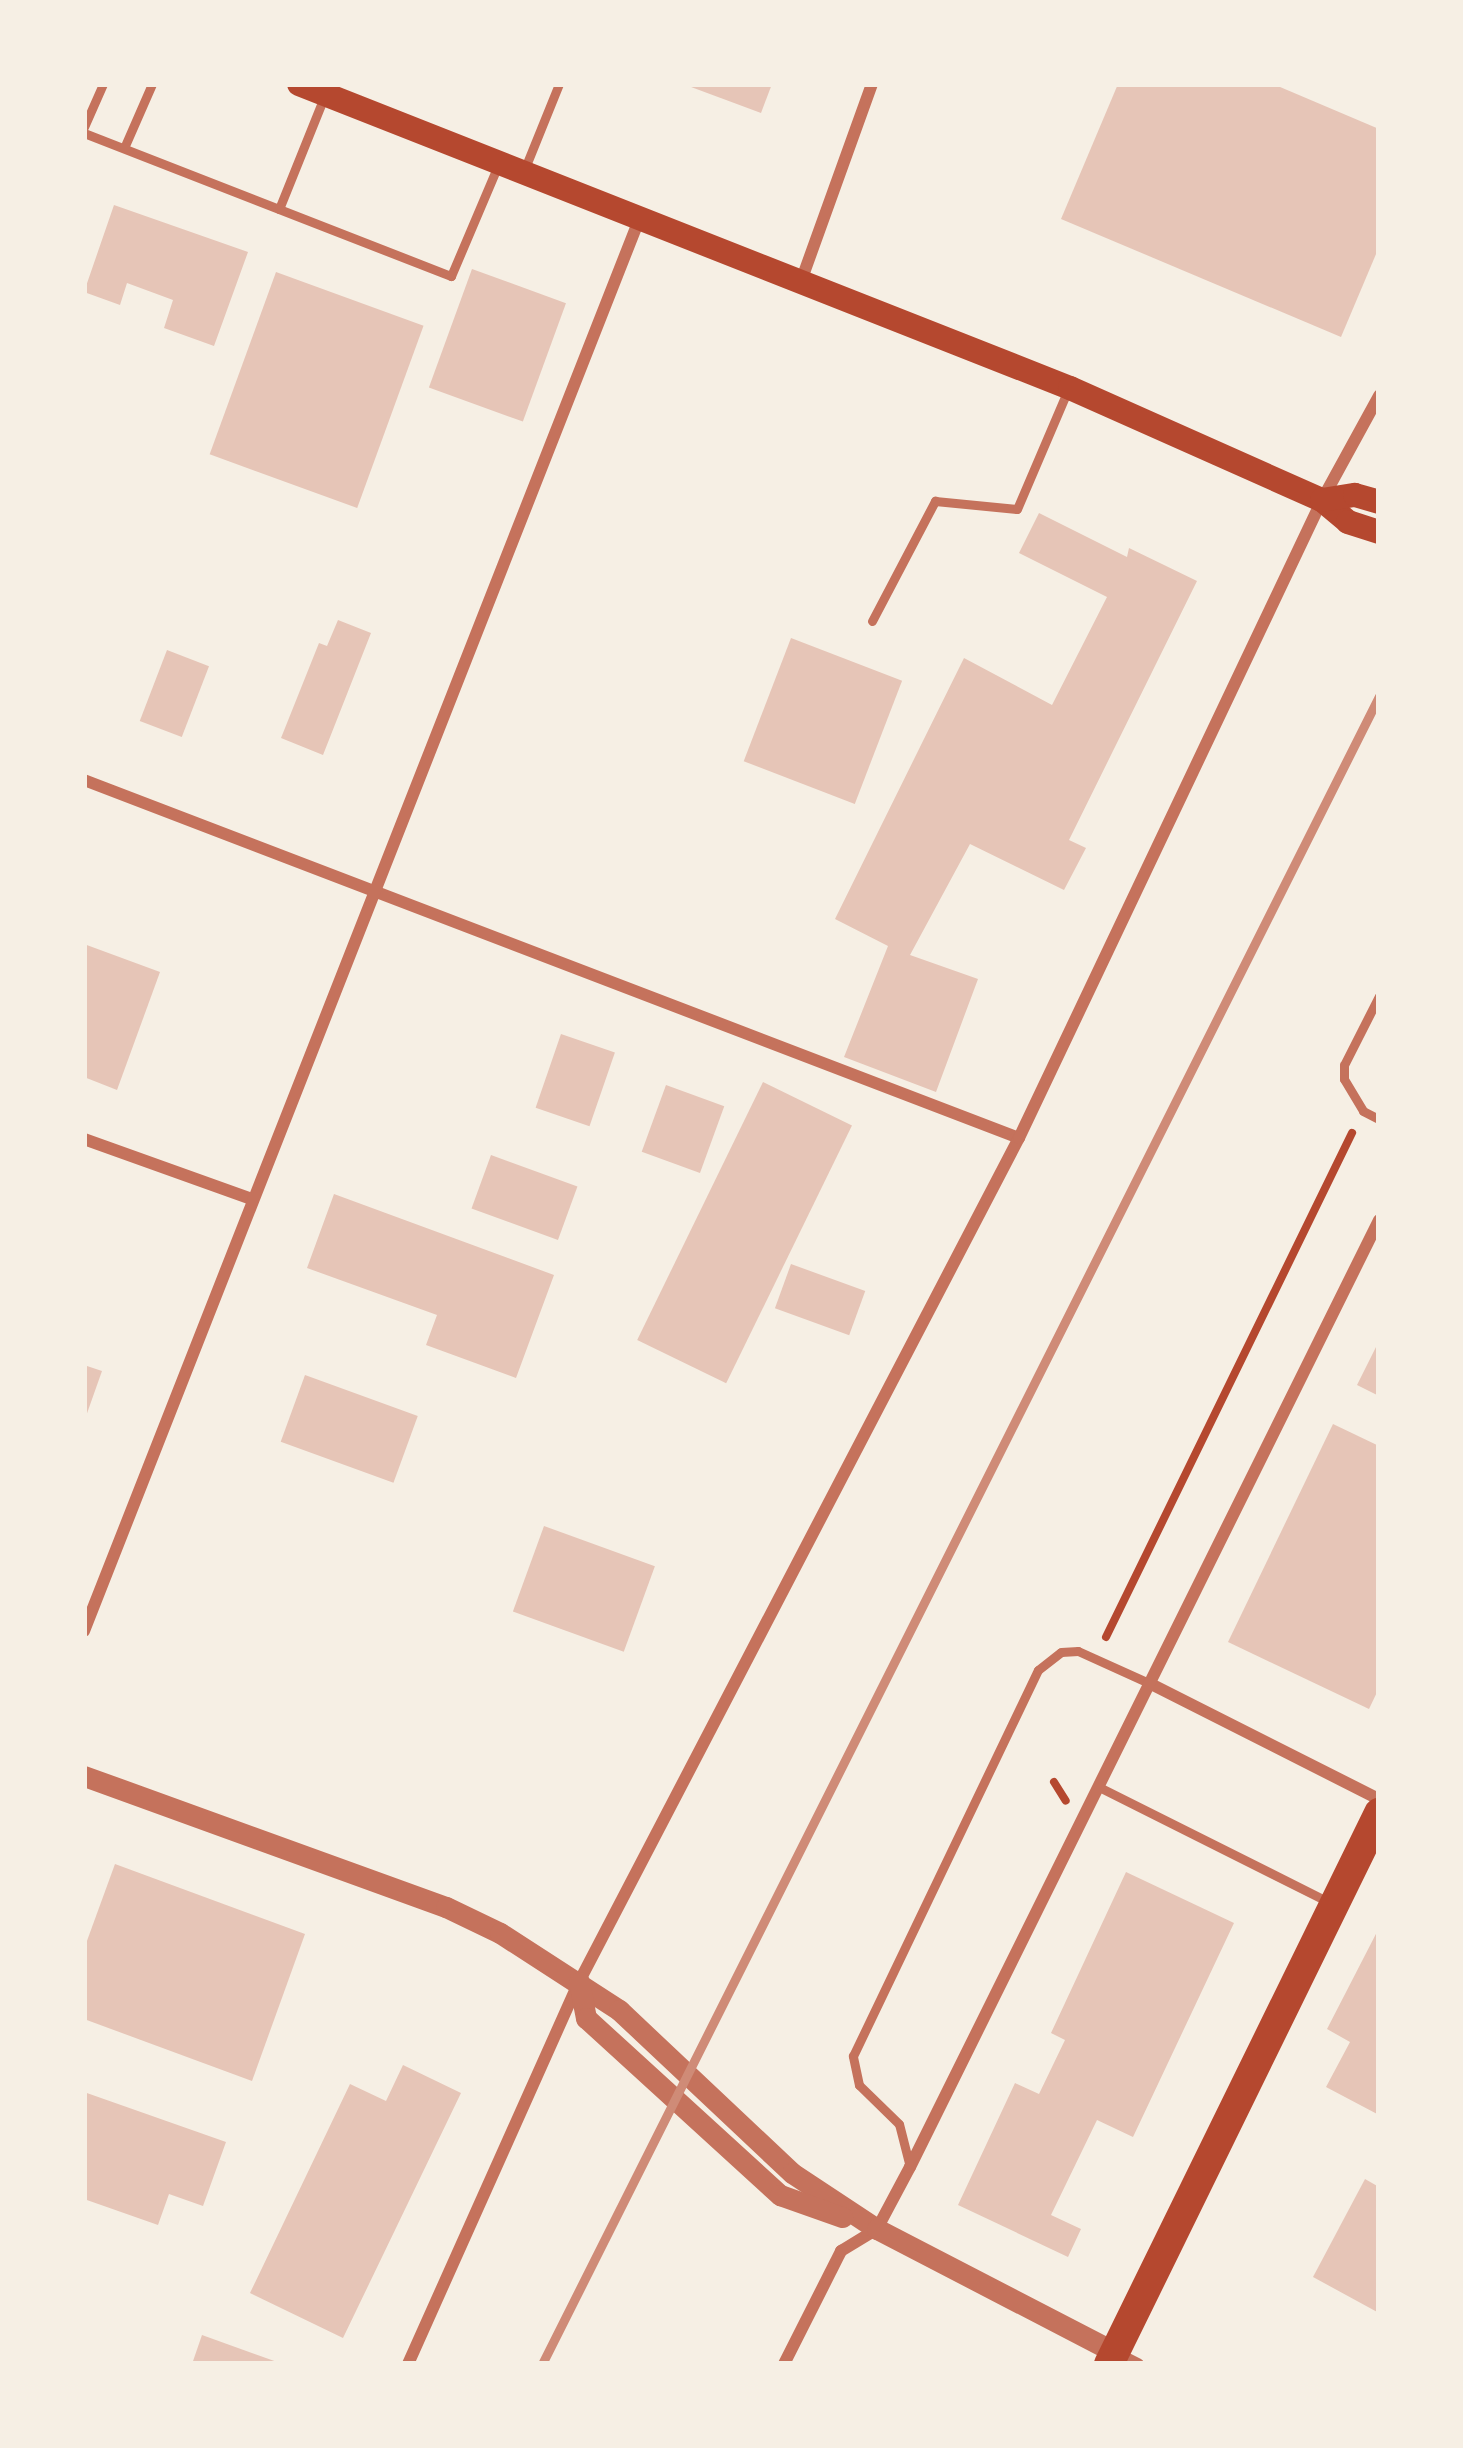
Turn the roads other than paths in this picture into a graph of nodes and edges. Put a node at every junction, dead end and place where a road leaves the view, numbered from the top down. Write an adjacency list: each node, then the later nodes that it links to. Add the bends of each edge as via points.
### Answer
1 (103, 84): 6 (lane)
2 (152, 84): 7 (lane)
3 (559, 84): 8 (lane)
4 (872, 84): 11 (street)
5 (314, 88): 8 (main road); 9 (lane)
6 (84, 130): 7 (lane)
7 (124, 148): 9 (lane)
8 (511, 168): 9 (lane, via 451,276); 10 (main road)
9 (279, 209)
10 (639, 220): 11 (main road); 19 (street)
11 (799, 285): 12 (main road)
12 (1070, 388): 14 (main road); 17 (lane, via 1017,508 934,501)
13 (1379, 396): 14 (street)
14 (1322, 500): 15 (main road, via 1355,495); 16 (main road, via 1348,522); 22 (street)
15 (1379, 502)
16 (1379, 532)
17 (872, 621)
18 (84, 780): 19 (street)
19 (378, 891): 22 (street); 24 (street)
20 (1379, 996): 21 (lane, via 1344,1065 1363,1111)
21 (1379, 1119)
22 (1019, 1138): 33 (street)
23 (84, 1139): 24 (street)
24 (251, 1199): 26 (street)
25 (1379, 1220): 27 (street)
26 (84, 1630)
27 (1149, 1683): 29 (street); 30 (street); 34 (lane, via 1098,1655 1061,1652 1038,1670 853,2056 859,2085 899,2124)
28 (84, 1775): 33 (street, via 446,1907)
29 (1097, 1786): 32 (lane); 34 (street)
30 (1379, 1799)
31 (1379, 1814): 32 (main road)
32 (1335, 1905): 36 (main road)
33 (579, 1982): 35 (street, via 792,2174); 37 (street)
34 (910, 2167): 35 (street)
35 (877, 2229): 36 (street); 38 (street, via 841,2251)
36 (1120, 2360)
37 (408, 2364)
38 (784, 2364)

